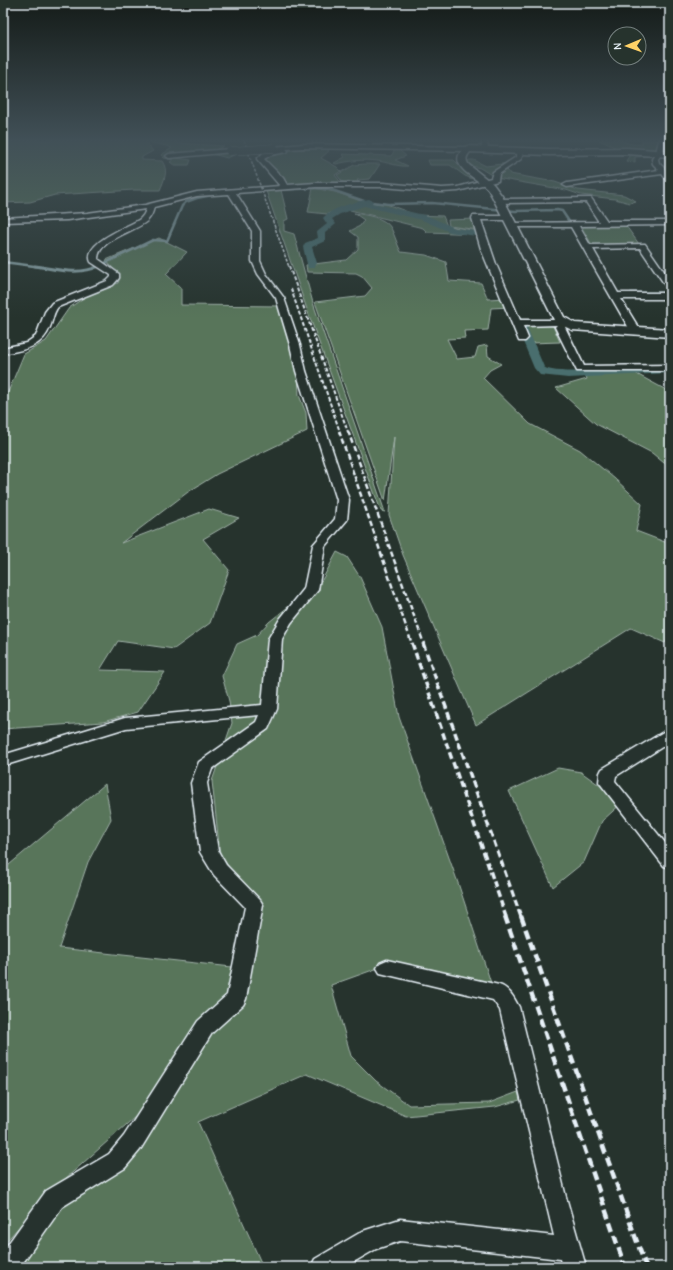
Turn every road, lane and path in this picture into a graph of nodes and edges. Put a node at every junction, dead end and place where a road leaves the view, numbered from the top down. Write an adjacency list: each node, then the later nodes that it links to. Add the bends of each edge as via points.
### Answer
1 (176, 199): 4 (street)
2 (237, 199): 21 (street, via 256,231 256,261 262,274 280,298 343,500 341,520 319,545 311,590 285,622 275,639)
3 (499, 201): 6 (street); 9 (street, via 588,200)
4 (151, 205): 5 (street, via 63,219); 19 (street, via 143,221 115,234 95,252 94,260 115,274 110,283 55,304 50,310 43,335 36,342)
5 (3, 220)
6 (509, 221): 8 (street); 14 (street, via 559,319); 15 (street, via 476,218 484,244)
7 (670, 223): 9 (street)
8 (574, 224): 9 (street); 10 (street)
9 (605, 224)
10 (588, 247): 11 (street, via 642,246); 12 (street)
11 (670, 286)
12 (615, 296): 13 (street); 16 (street)
13 (670, 296)
14 (563, 322): 15 (street); 16 (street, via 572,326); 20 (street, via 560,327 581,369)
15 (517, 323): 18 (street)
16 (635, 330): 17 (street)
17 (670, 333)
18 (522, 339)
19 (3, 351)
20 (670, 368)
21 (269, 709): 23 (street, via 125,723); 27 (street, via 263,725 205,766 199,783 209,852 220,870 254,905 236,999 205,1027 132,1143 117,1161 54,1199 9,1262)
22 (670, 735): 24 (street, via 608,773 607,782)
23 (3, 761)
24 (670, 861)
25 (387, 968): 26 (street, via 499,993 510,1007)
26 (572, 1258): 28 (street, via 400,1230 371,1239)
27 (3, 1266)
28 (323, 1267)

